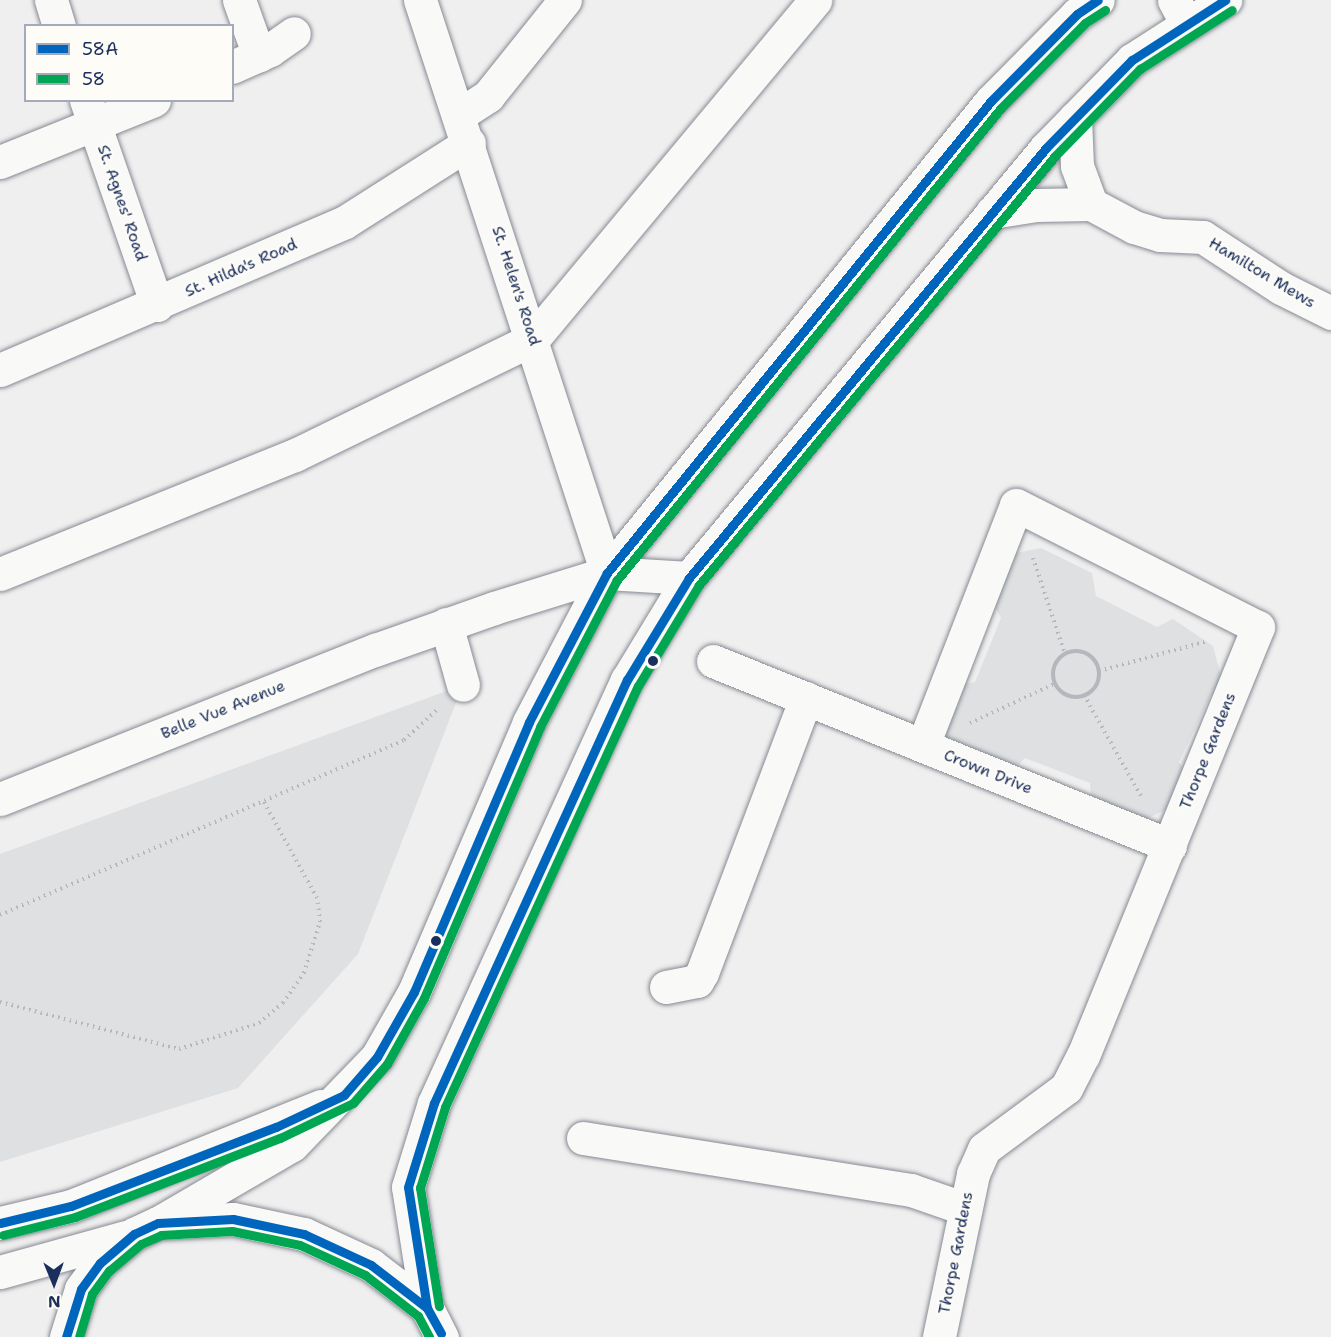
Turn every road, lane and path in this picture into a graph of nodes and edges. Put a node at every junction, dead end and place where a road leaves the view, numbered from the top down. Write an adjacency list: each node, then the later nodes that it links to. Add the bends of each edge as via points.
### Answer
1 (51, 0): 9 (main road)
2 (239, 0): 11 (main road)
3 (420, 0): 15 (main road, St. Helen's Road)
4 (565, 0): 15 (main road, St. Hilda's Road)
5 (815, 0): 21 (main road)
6 (1098, 0): 24 (main road, via 1077,14 991,101)
7 (1225, 0): 8 (main road)
8 (1180, 11): 14 (main road)
9 (59, 24)
10 (294, 33): 11 (main road)
11 (246, 62)
12 (144, 102): 13 (main road)
13 (90, 113): 16 (main road); 19 (main road, St. Agnes' Road)
14 (1075, 118): 17 (main road, via 1077,166); 18 (main road)
15 (464, 129): 19 (main road, St. Hilda's Road, via 345,222); 21 (main road, St. Helen's Road)
16 (0, 162)
17 (1091, 204): 18 (main road, Hamilton Mews, via 1036,205); 20 (main road, Hamilton Mews, via 1134,227 1160,235 1203,237 1281,288)
18 (992, 212): 26 (main road)
19 (158, 305): 22 (main road, St. Hilda's Road)
20 (1331, 314)
21 (533, 339): 24 (main road, St. Helen's Road); 25 (main road, via 295,456)
22 (0, 370)
23 (1016, 506): 28 (main road); 29 (path); 36 (main road)
24 (607, 573): 26 (main road); 27 (main road, Belle Vue Avenue); 43 (main road, via 529,722 414,992 377,1058)
25 (0, 574)
26 (689, 578): 49 (main road, via 627,680 434,1103 408,1187)
27 (446, 624): 33 (main road); 37 (main road, Belle Vue Avenue)
28 (1258, 627): 31 (path); 39 (main road, Thorpe Gardens)
29 (1065, 654): 31 (path, via 1084,652 1096,662); 32 (path, via 1054,668)
30 (713, 661): 35 (main road, Crown Drive)
31 (1099, 671): 34 (path, via 1097,685)
32 (1056, 683): 34 (path, via 1064,693); 36 (path)
33 (464, 685): 38 (path, via 404,740)
34 (1084, 695): 39 (path)
35 (806, 698): 36 (main road, Crown Drive); 41 (main road, via 702,973 697,981)
36 (923, 745): 39 (main road, Crown Drive)
37 (0, 799)
38 (263, 800): 40 (path); 42 (path, via 317,898 320,922 304,973 283,1003 259,1023 179,1050)
39 (1170, 846): 45 (main road, Thorpe Gardens, via 1066,1088 984,1149)
40 (0, 915)
41 (666, 987)
42 (0, 1002)
43 (344, 1095): 46 (main road, via 276,1127 71,1206); 47 (main road, via 292,1145)
44 (583, 1137): 45 (main road, via 911,1190)
45 (963, 1208): 51 (main road, Thorpe Gardens)
46 (0, 1223)
47 (146, 1229): 48 (main road); 49 (main road, via 233,1219 304,1234 371,1265); 50 (main road, via 100,1263 81,1289)
48 (0, 1272)
49 (442, 1326)
50 (66, 1337)
51 (939, 1337)

